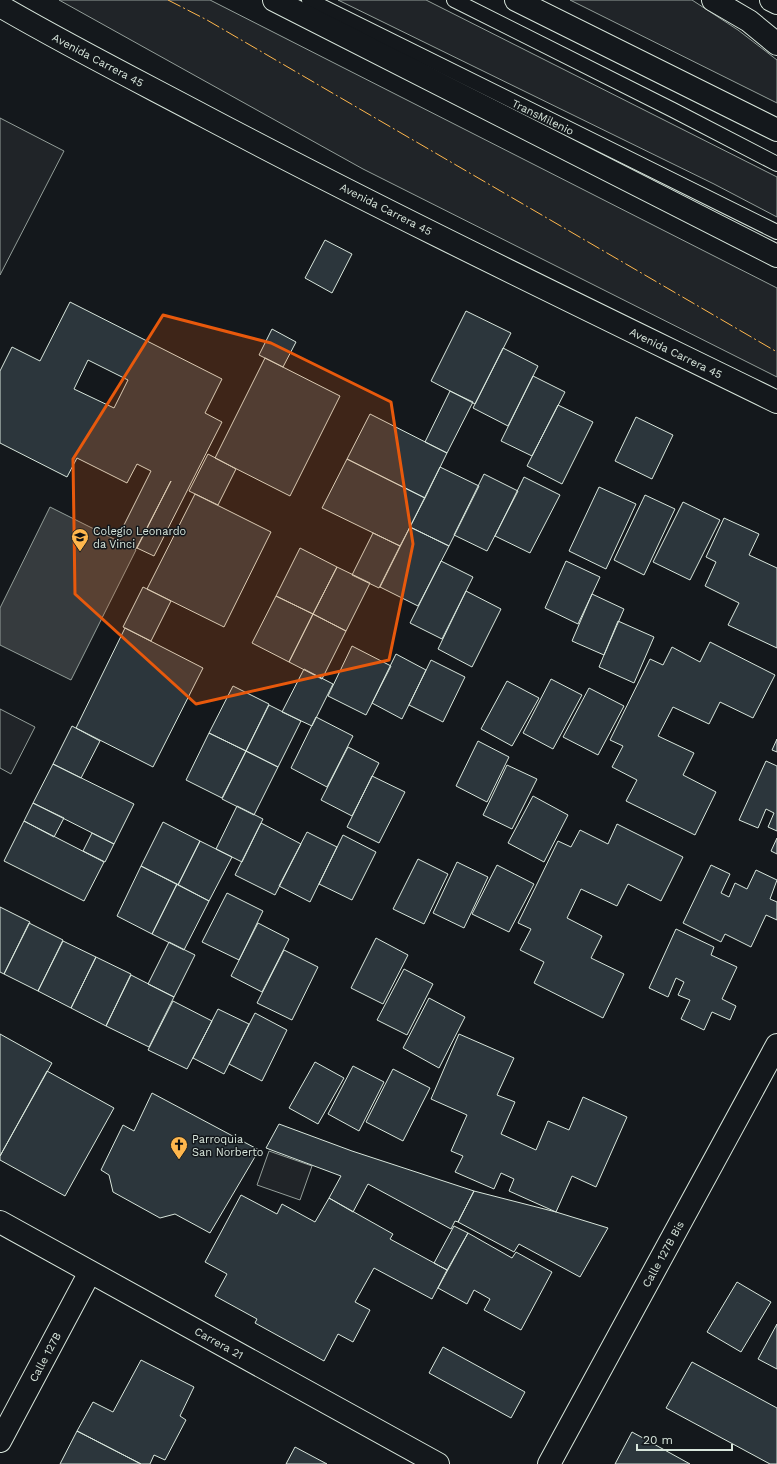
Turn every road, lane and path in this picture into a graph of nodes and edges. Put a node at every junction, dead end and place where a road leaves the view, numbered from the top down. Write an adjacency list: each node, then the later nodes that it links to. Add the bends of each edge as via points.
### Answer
1 (274, 0): 13 (main road)
2 (309, 0): 12 (lane, TransMilenio)
3 (454, 0): 11 (lane)
4 (516, 0): 10 (main road)
5 (713, 0): 9 (main road, via 748,21)
6 (771, 0): 7 (main road)
7 (777, 3)
8 (0, 6): 14 (main road, Avenida Carrera 45, via 282,157)
9 (777, 44)
10 (777, 130)
11 (777, 164)
12 (777, 232)
13 (777, 256)
14 (777, 402)
15 (777, 1045): 20 (main road, Calle 127B Bis)
16 (0, 1222): 17 (main road, Carrera 21)
17 (90, 1272): 18 (main road, Calle 127B); 19 (main road, Carrera 21)
18 (0, 1441)
19 (438, 1464)
20 (549, 1464)

